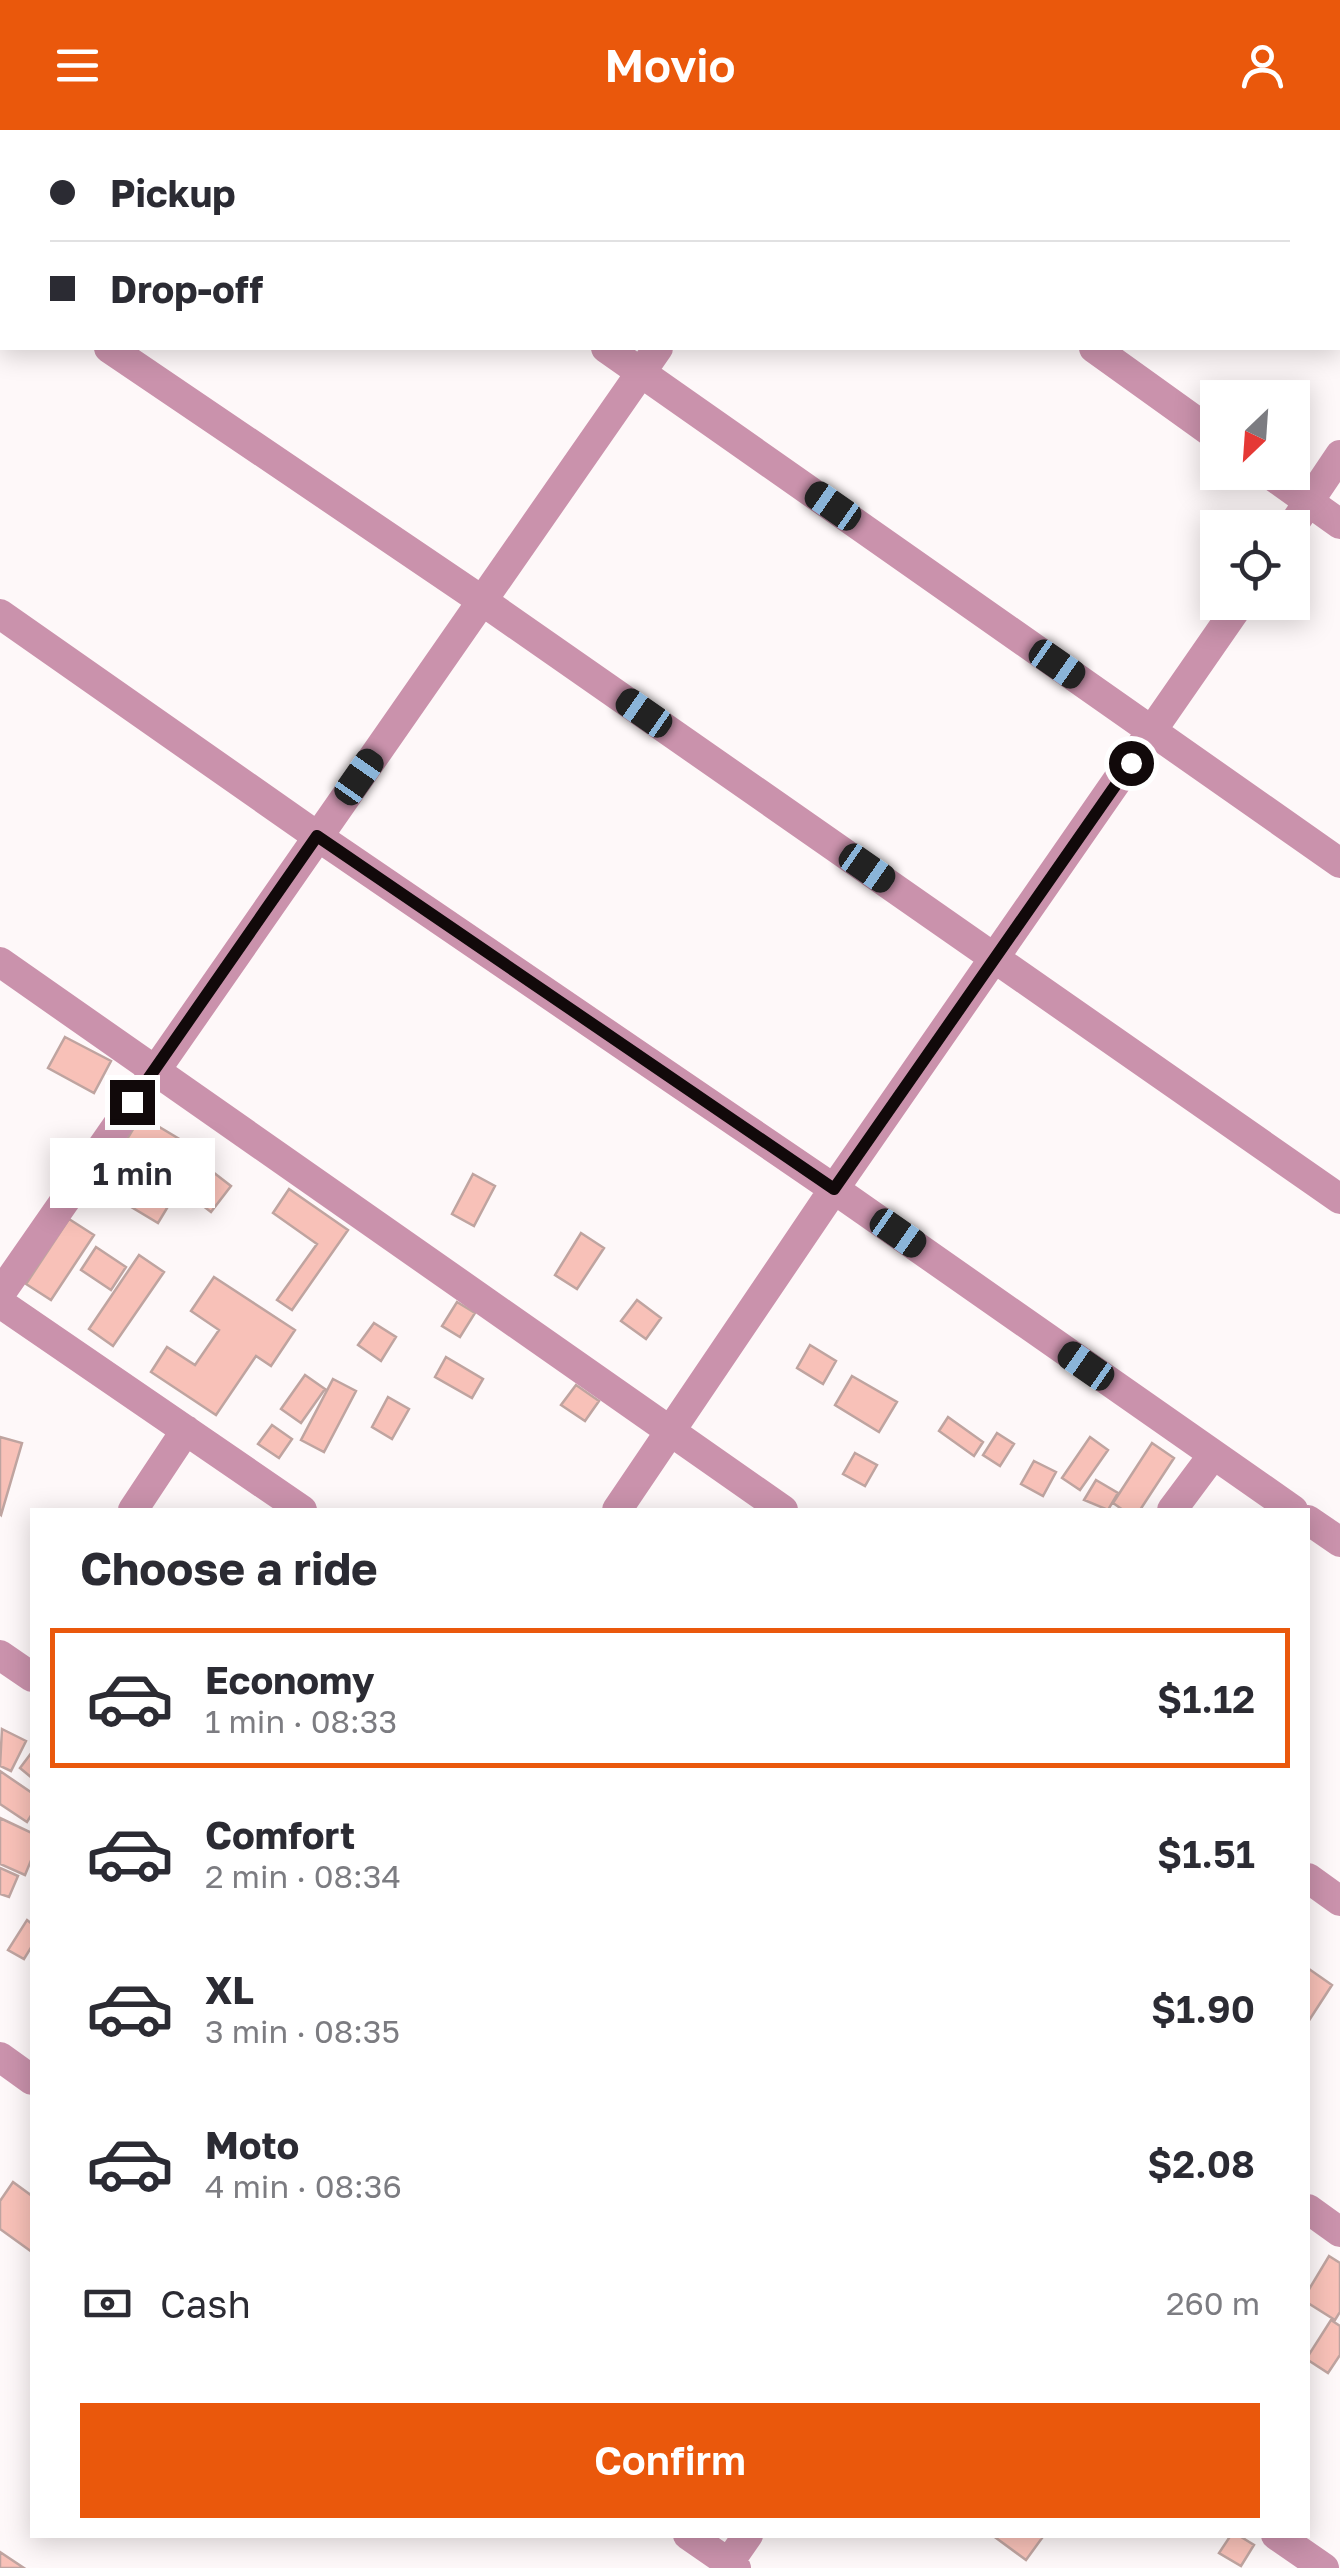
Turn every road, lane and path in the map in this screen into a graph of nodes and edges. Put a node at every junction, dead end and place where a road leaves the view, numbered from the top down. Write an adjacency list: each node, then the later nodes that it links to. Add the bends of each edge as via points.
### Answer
1 (111, 350): 12 (street)
2 (613, 350): 4 (street)
3 (1097, 350): 5 (street)
4 (650, 360): 12 (street); 15 (street)
5 (1200, 424)
6 (1340, 455): 9 (street)
7 (1281, 490): 8 (street)
8 (1296, 510)
9 (1303, 510)
10 (1310, 517): 11 (street)
11 (1340, 524)
12 (484, 602): 16 (street); 18 (street)
13 (0, 614): 16 (street)
14 (1228, 620): 15 (street)
15 (1154, 731): 17 (street); 18 (street)
16 (317, 836): 20 (street); 21 (street)
17 (1340, 863)
18 (995, 956): 21 (street); 22 (street)
19 (0, 962): 20 (street)
20 (154, 1070): 23 (street); 26 (street)
21 (834, 1189): 26 (street); 27 (street)
22 (1340, 1198)
23 (0, 1294)
24 (0, 1303): 25 (street)
25 (186, 1430): 28 (street); 29 (street)
26 (671, 1431): 30 (street); 31 (street)
27 (1213, 1455): 32 (street); 33 (street)
28 (134, 1508)
29 (299, 1508)
30 (618, 1508)
31 (781, 1508)
32 (1173, 1508)
33 (1290, 1508)
34 (1310, 1521): 35 (street)
35 (1340, 1542)
36 (1310, 1879): 37 (street)
37 (1340, 1901)
38 (0, 2057): 39 (street)
39 (30, 2079)
40 (1310, 2210): 41 (street)
41 (1340, 2232)
42 (692, 2538): 45 (street)
43 (746, 2538): 45 (street)
44 (1280, 2538): 46 (street)
45 (730, 2566)
46 (1324, 2568)

